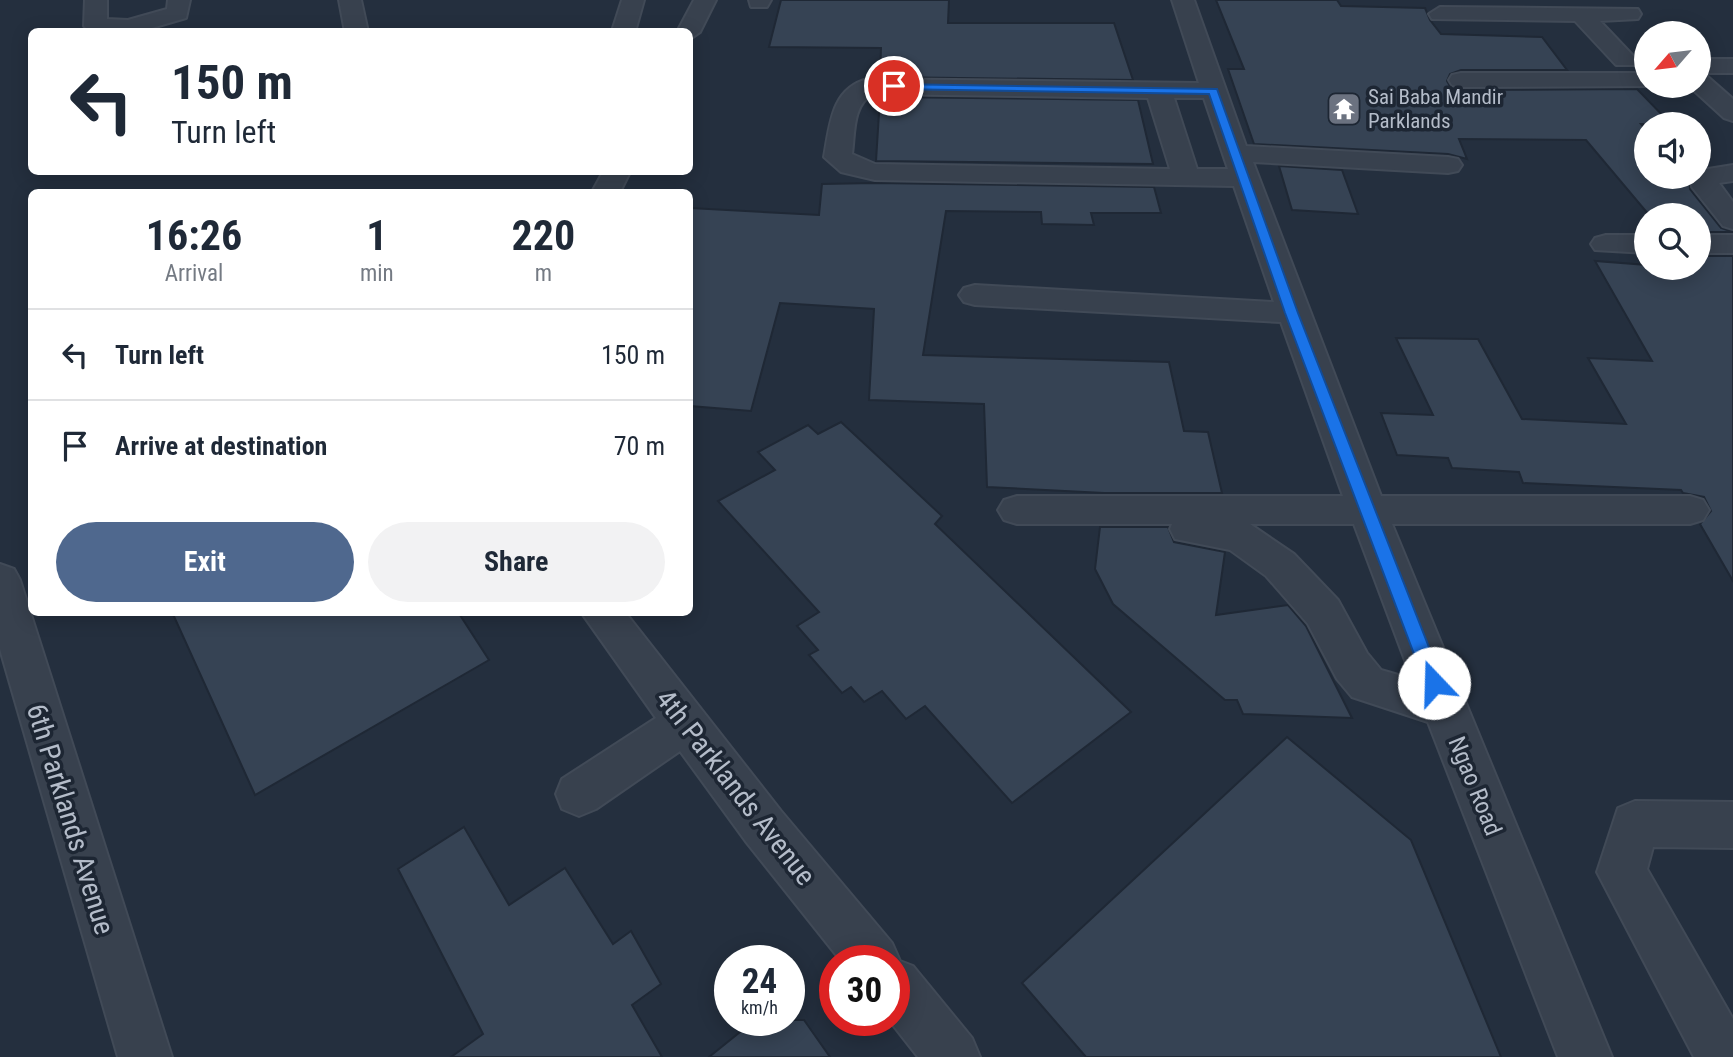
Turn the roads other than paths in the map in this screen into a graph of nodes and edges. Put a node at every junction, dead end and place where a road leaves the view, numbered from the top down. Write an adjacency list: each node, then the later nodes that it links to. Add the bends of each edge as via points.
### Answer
1 (96, 0): 11 (street, via 96,26)
2 (179, 0): 12 (street, via 178,13)
3 (350, 0): 13 (street)
4 (633, 0): 14 (street)
5 (705, 0): 15 (street)
6 (1183, 0): 21 (street, Ngao Road)
7 (1623, 7): 9 (street); 10 (street)
8 (1440, 14): 9 (street)
9 (1582, 15): 16 (street)
10 (1637, 21)
11 (108, 28)
12 (118, 28)
13 (356, 28)
14 (625, 28)
15 (690, 28)
16 (1625, 60)
17 (1712, 66): 18 (street)
18 (1733, 66)
19 (1461, 80): 20 (street)
20 (1634, 80)
21 (1214, 91): 22 (street); 25 (street, Ngao Road)
22 (1159, 92): 28 (street); 28 (street, via 868,86 855,90 848,99 838,157 875,172)
23 (1712, 94): 24 (street)
24 (1733, 113)
25 (1238, 165): 26 (street); 28 (street); 35 (street, Ngao Road)
26 (1448, 165)
27 (1733, 173): 29 (street, via 1705,180)
28 (1186, 177)
29 (1733, 220)
30 (1606, 244): 31 (street)
31 (1634, 244)
32 (1711, 244): 33 (street)
33 (1733, 244)
34 (975, 295): 35 (street)
35 (1292, 313): 36 (street, Ngao Road)
36 (1367, 509): 37 (street); 38 (street); 42 (street, Ngao Road)
37 (1017, 510)
38 (1690, 510)
39 (1157, 525): 42 (street, via 1223,533 1248,541 1303,587 1367,684)
40 (0, 580): 48 (street, 6th Parklands Avenue)
41 (604, 616): 43 (street, 4th Parklands Avenue)
42 (1444, 708): 50 (street, Ngao Road)
43 (685, 723): 44 (street); 46 (street, 4th Parklands Avenue)
44 (579, 794)
45 (1733, 825): 51 (street, via 1635,824 1622,872)
46 (861, 945)
47 (910, 1005): 49 (street)
48 (145, 1057)
49 (953, 1057)
50 (1585, 1057)
51 (1724, 1057)

